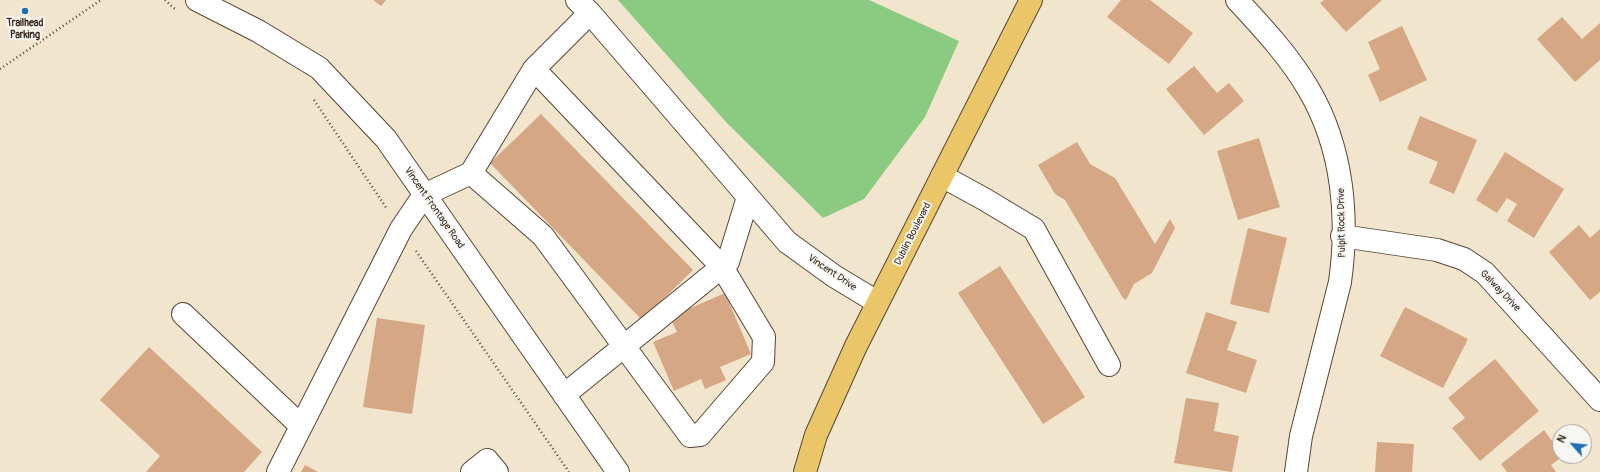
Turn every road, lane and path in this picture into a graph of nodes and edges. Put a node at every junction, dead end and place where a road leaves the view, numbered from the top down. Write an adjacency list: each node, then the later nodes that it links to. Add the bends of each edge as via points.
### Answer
1 (101, 0): 6 (path)
2 (197, 0): 10 (street, Vincent Frontage Road, via 258,31 319,68 386,139)
3 (1031, 0): 9 (main road, Dublin Boulevard)
4 (1237, 0): 12 (street, Pulpit Rock Drive, via 1290,61 1324,119 1342,187)
5 (584, 6): 7 (street); 11 (street, Vincent Drive)
6 (0, 69)
7 (534, 69): 8 (street); 13 (street)
8 (471, 173): 10 (street); 16 (street, via 543,236)
9 (942, 176): 14 (main road, Dublin Boulevard); 17 (street, via 1034,229)
10 (424, 195): 18 (street, Vincent Frontage Road); 20 (street, via 400,229)
11 (748, 196): 13 (street, via 728,262); 14 (street, Vincent Drive, via 788,242 834,276)
12 (1342, 236): 19 (street, Galway Drive, via 1437,250 1464,259 1485,273); 26 (street, Pulpit Rock Drive, via 1343,261 1340,282 1301,436)
13 (722, 267): 16 (street); 16 (street, via 764,337 763,362 700,436 690,436)
14 (877, 302): 25 (main road, Dublin Boulevard, via 816,435)
15 (182, 314): 20 (street)
16 (623, 347): 18 (street)
17 (1109, 365)
18 (564, 395): 24 (street, Vincent Frontage Road)
19 (1600, 400)
20 (301, 426): 21 (street)
21 (278, 472)
22 (472, 472): 23 (street, via 487,460)
23 (497, 472)
24 (618, 472)
25 (805, 472)
26 (1296, 472)

